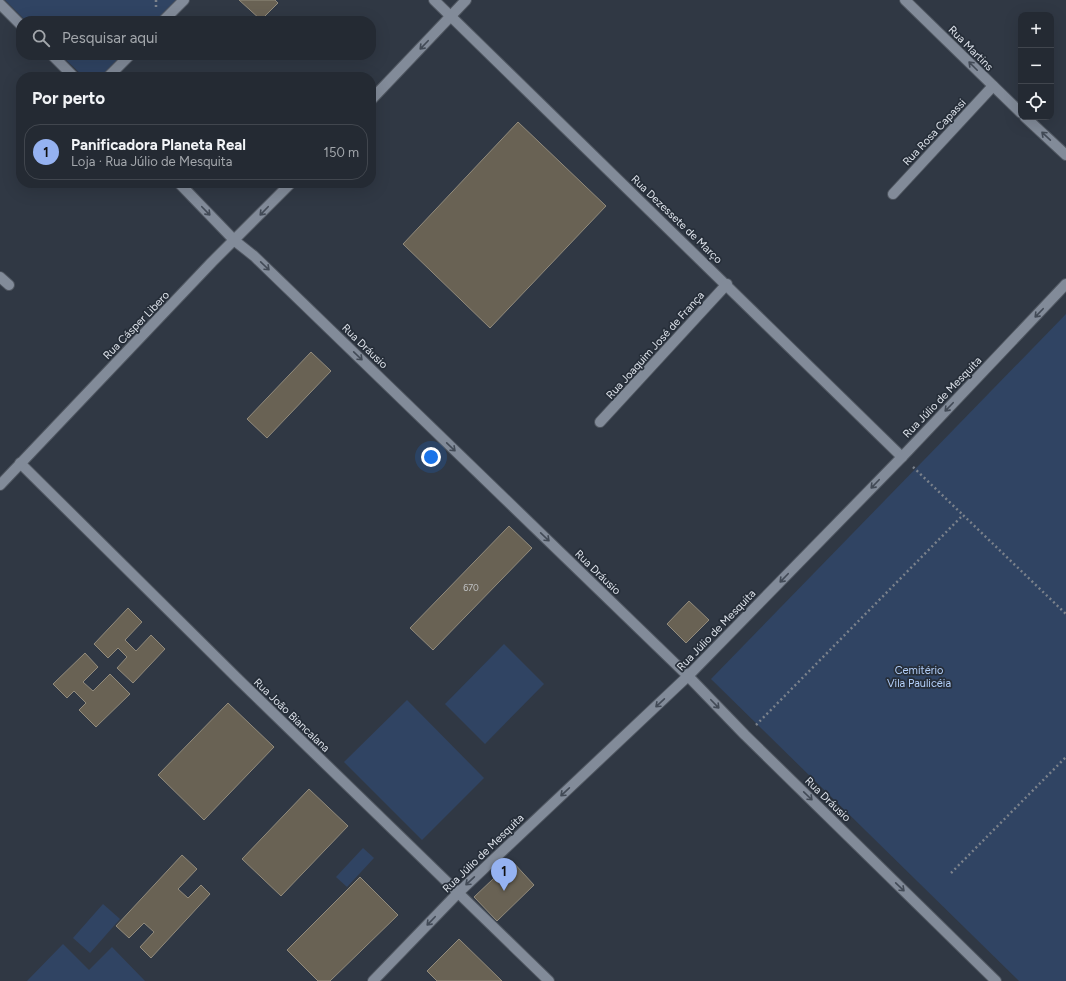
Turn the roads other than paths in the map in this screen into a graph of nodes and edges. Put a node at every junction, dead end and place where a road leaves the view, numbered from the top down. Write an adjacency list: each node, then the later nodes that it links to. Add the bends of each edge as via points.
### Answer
1 (184, 0): 6 (street)
2 (434, 0): 7 (street, Rua Dezessete de Março)
3 (466, 0): 7 (street)
4 (905, 0): 13 (street, Rua Martins, one-way to 4)
5 (0, 4): 8 (street)
6 (168, 16)
7 (452, 17): 14 (street, one-way to 14); 23 (street, Rua Dezessete de Março)
8 (16, 20)
9 (57, 60): 11 (street)
10 (125, 60): 12 (street)
11 (69, 72)
12 (113, 72)
13 (993, 86): 15 (street, Rua Martins); 20 (street, Rua Rosa Capassi)
14 (376, 95)
15 (1018, 110)
16 (1028, 120): 17 (street, one-way to 16)
17 (1066, 155)
18 (184, 188): 21 (street, Rua Dráusio, one-way to 21)
19 (286, 188): 21 (street, Rua Cásper Libero, one-way to 21)
20 (893, 194)
21 (235, 241): 28 (street, Rua Cásper Libero); 30 (street, Rua Dráusio, one-way to 30, via 254,256)
22 (0, 277): 25 (street)
23 (727, 284): 26 (street, Rua Joaquim José de França); 27 (street, Rua Dezessete de Março)
24 (1066, 284): 27 (street, Rua Júlio de Mesquita, one-way to 27)
25 (8, 285)
26 (600, 422)
27 (902, 456): 30 (street, Rua Júlio de Mesquita, one-way to 30)
28 (20, 463): 29 (street, Rua Cásper Libero); 31 (street, Rua João Biancalana)
29 (0, 485)
30 (688, 676): 31 (street, Rua Júlio de Mesquita, one-way to 31); 34 (street, Rua Dráusio, one-way to 34)
31 (458, 893): 32 (street, Rua Júlio de Mesquita, one-way to 32); 33 (street, Rua João Biancalana)
32 (373, 981)
33 (549, 981)
34 (996, 981)

